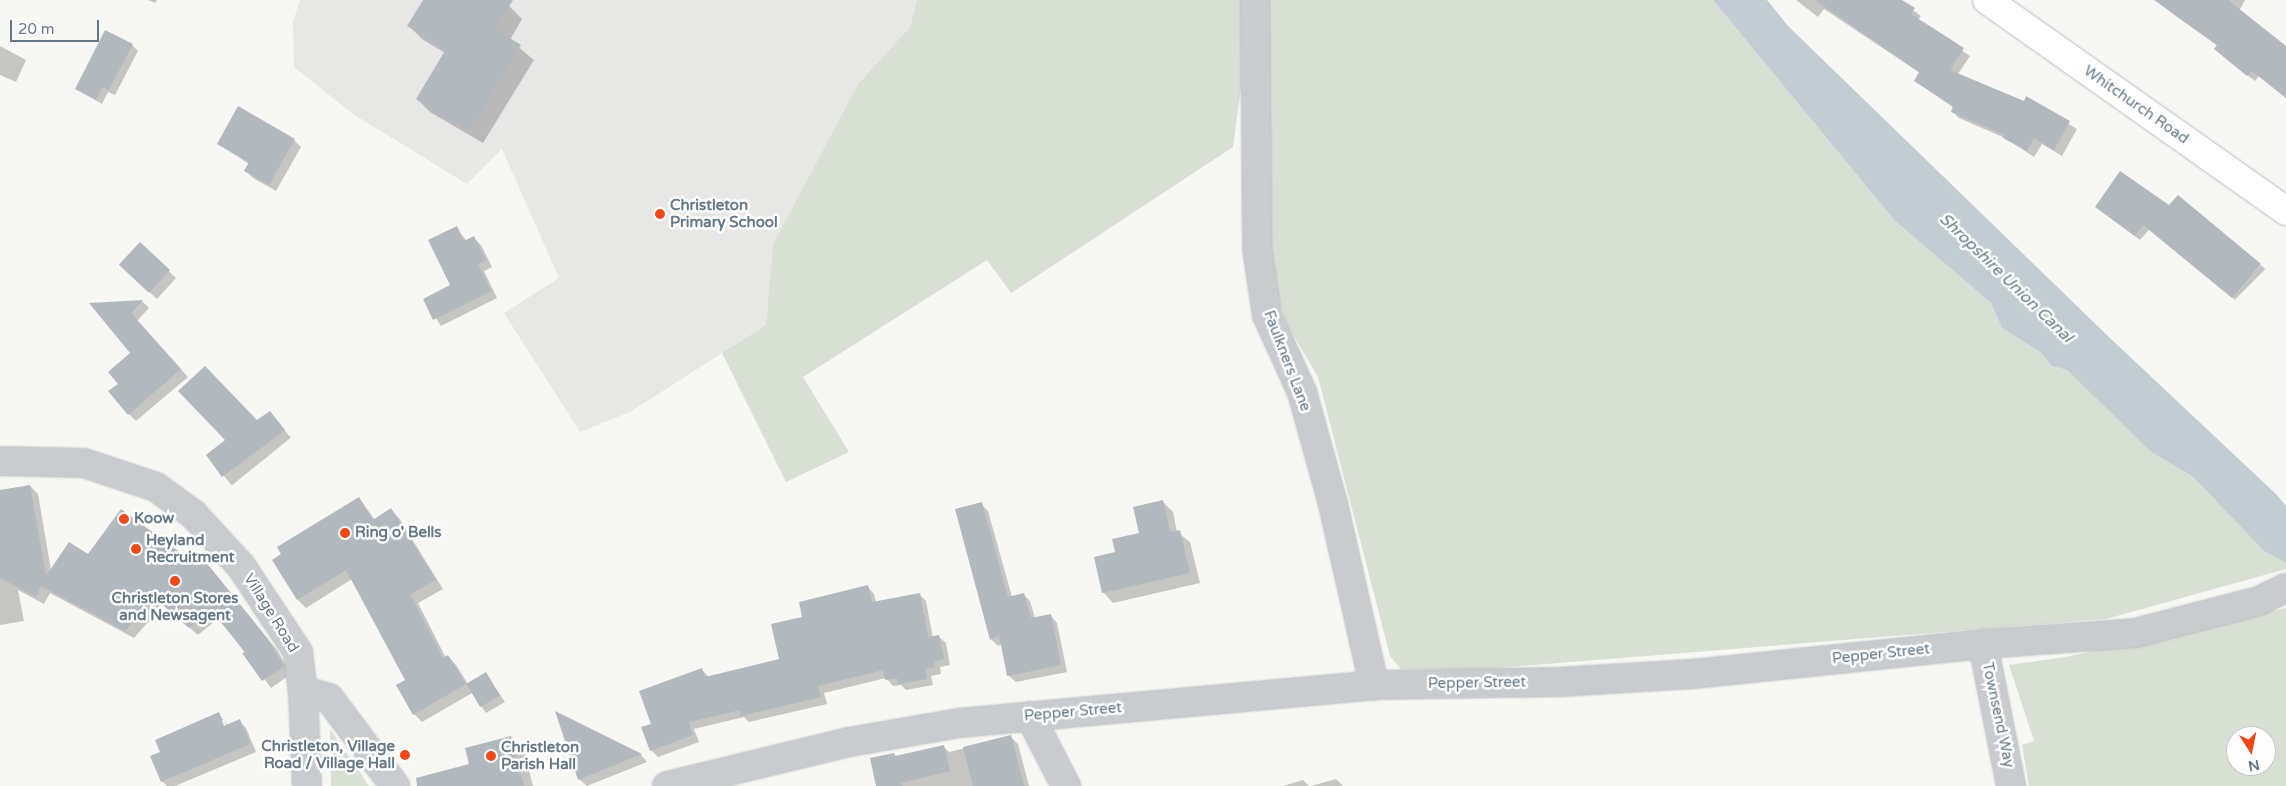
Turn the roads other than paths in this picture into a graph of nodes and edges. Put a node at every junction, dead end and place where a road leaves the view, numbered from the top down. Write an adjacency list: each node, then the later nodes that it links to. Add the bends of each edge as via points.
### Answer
1 (1255, 0): 7 (street, Faulkners Lane, via 1256,248 1267,315 1302,392 1333,504)
2 (1987, 0): 3 (highway, Whitchurch Road)
3 (2286, 211)
4 (0, 461): 8 (street, Village Road, via 84,463 156,487 193,514 241,566 298,652)
5 (2286, 588): 6 (street, Pepper Street, via 2258,601 2135,633)
6 (1983, 644): 7 (street, Pepper Street, via 1694,674 1559,682); 14 (street, Townsend Way)
7 (1374, 685): 9 (street, Pepper Street)
8 (304, 691): 10 (street, Village Road); 11 (street, via 329,698)
9 (1030, 716): 12 (street, Pepper Street, via 959,723 849,742); 13 (street)
10 (307, 786)
11 (395, 786)
12 (667, 786)
13 (1066, 786)
14 (2011, 786)

